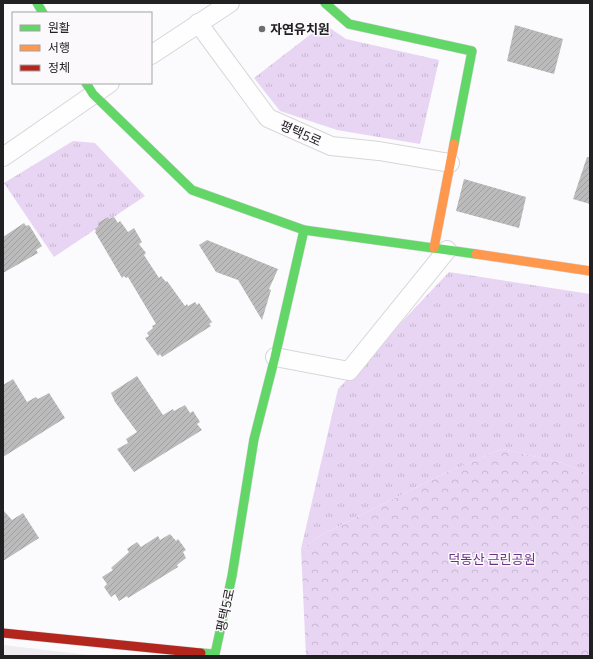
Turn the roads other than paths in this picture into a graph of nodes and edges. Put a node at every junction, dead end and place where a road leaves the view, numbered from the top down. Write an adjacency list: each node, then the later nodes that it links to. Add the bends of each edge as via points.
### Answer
1 (37, 3): 4 (street)
2 (230, 3): 5 (street)
3 (325, 3): 10 (street, via 349,24 472,51)
4 (42, 12)
5 (198, 23): 6 (street); 10 (street, 평택5로, via 268,118 331,146)
6 (152, 54)
7 (106, 84): 8 (street)
8 (89, 89): 9 (street); 11 (street, via 192,190)
9 (3, 157)
10 (450, 163): 12 (street)
11 (304, 230): 12 (street); 14 (street, 평택5로)
12 (440, 249): 13 (street); 14 (street, via 349,371)
13 (590, 271)
14 (275, 357): 15 (street, 평택5로, via 254,439 232,576 215,654)
15 (3, 633)

